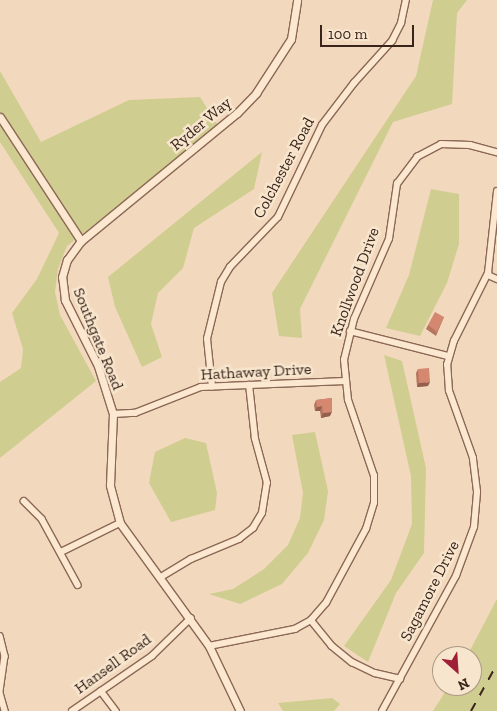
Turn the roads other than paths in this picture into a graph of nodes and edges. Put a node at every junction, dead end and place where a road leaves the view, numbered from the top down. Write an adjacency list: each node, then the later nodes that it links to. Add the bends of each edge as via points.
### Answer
1 (298, 0): 6 (street, Ryder Way, via 294,27 284,53 251,99)
2 (406, 0): 13 (street, Colchester Road, via 401,23 392,41 348,89 322,125 278,217 230,267 221,282 207,339)
3 (0, 117): 6 (street)
4 (497, 152): 9 (street, Knollwood Drive, via 470,145 441,144 422,153 407,167 395,191 386,247)
5 (497, 191): 7 (street, Sagamore Drive)
6 (81, 241): 14 (street, Southgate Road, via 65,265 63,294 98,366)
7 (488, 275): 8 (street); 10 (street, Sagamore Drive)
8 (497, 278)
9 (350, 330): 10 (street); 11 (street, Knollwood Drive, via 344,360)
10 (448, 356): 24 (street, Sagamore Drive, via 449,391 468,439 476,475 474,527 460,569)
11 (345, 381): 12 (street, Hathaway Drive); 21 (street, Knollwood Drive, via 350,406 372,467 374,503 366,529 326,603)
12 (249, 385): 13 (street, Hathaway Drive); 18 (street, via 255,439 267,484 262,513 253,528 239,539 191,559)
13 (212, 387): 14 (street, Hathaway Drive, via 189,389 135,412)
14 (113, 414): 16 (street, Southgate Road, via 110,485)
15 (24, 501): 17 (street, via 42,519)
16 (120, 523): 17 (street); 18 (street, Southgate Road)
17 (61, 552): 19 (street)
18 (161, 576): 20 (street, Southgate Road)
19 (78, 585)
20 (191, 618): 23 (street, Southgate Road); 25 (street, Hansell Road, via 152,656)
21 (311, 620): 23 (street, Knollwood Drive, via 289,630); 24 (street, via 332,646 352,662 374,673)
22 (0, 636): 26 (street, via 5,656 0,693)
23 (209, 646): 29 (street, Southgate Road)
24 (400, 679): 30 (street, Sagamore Drive)
25 (101, 691): 27 (street, Hansell Road); 28 (street)
26 (4, 711)
27 (72, 711)
28 (116, 711)
29 (240, 711)
30 (382, 711)

